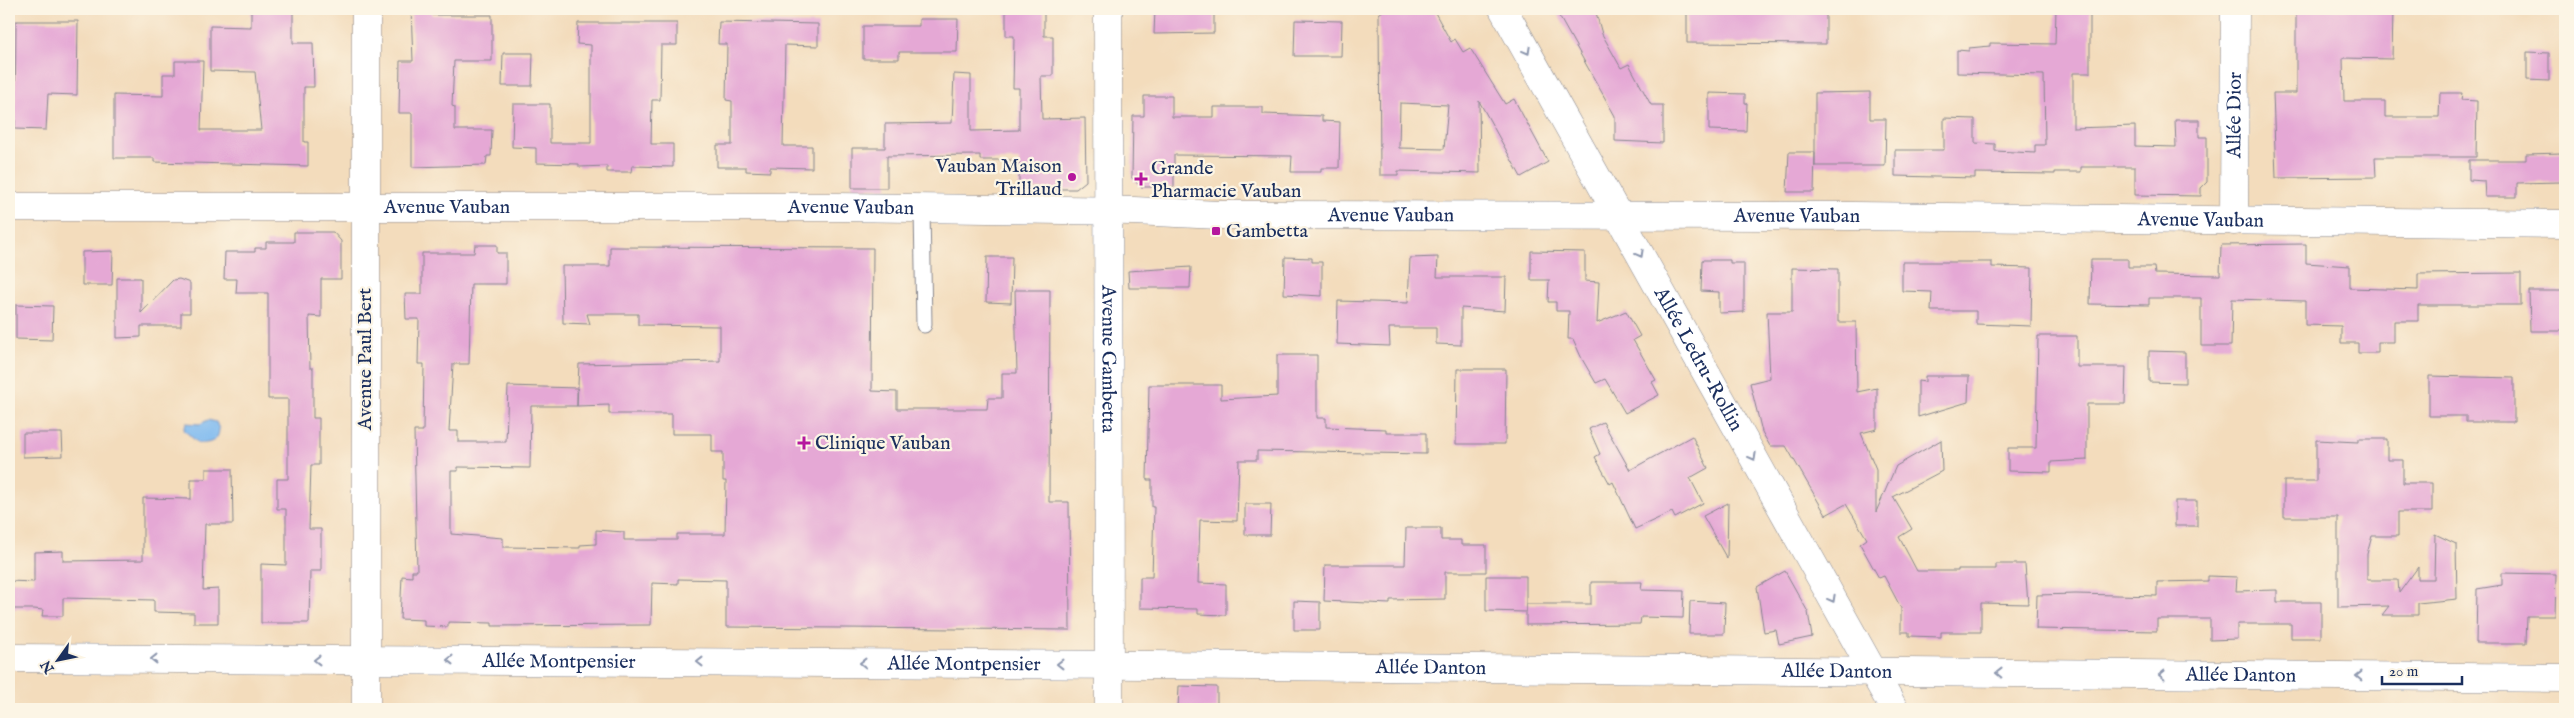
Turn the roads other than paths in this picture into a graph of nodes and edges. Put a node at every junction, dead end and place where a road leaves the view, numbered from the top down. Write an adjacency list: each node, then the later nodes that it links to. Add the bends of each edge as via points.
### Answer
1 (366, 9): 6 (street, Avenue Paul Bert)
2 (1108, 9): 8 (street, Avenue Gambetta)
3 (1503, 9): 9 (street, Allée Ledru-Rollin, one-way to 9)
4 (2235, 9): 10 (street, Allée Dior)
5 (9, 207): 6 (street, Avenue Vauban)
6 (365, 207): 7 (street, Avenue Vauban); 14 (street, Avenue Paul Bert)
7 (922, 209): 8 (street, Avenue Vauban); 12 (lane)
8 (1107, 210): 9 (street, Avenue Vauban, via 1219,215); 15 (street, Avenue Gambetta)
9 (1618, 215): 10 (street, Avenue Vauban); 16 (street, Allée Ledru-Rollin, one-way to 16)
10 (2234, 221): 11 (street, Avenue Vauban)
11 (2565, 224)
12 (924, 325)
13 (9, 658): 14 (street, Allée Montpensier, one-way to 13)
14 (365, 660): 15 (street, Allée Montpensier, one-way to 14); 18 (street, Avenue Paul Bert)
15 (1109, 664): 16 (street, Allée Danton); 19 (street, Avenue Gambetta)
16 (1873, 672): 17 (street, Allée Danton, one-way to 16); 20 (street, Allée Ledru-Rollin)
17 (2565, 678)
18 (366, 709)
19 (1109, 709)
20 (1894, 709)

